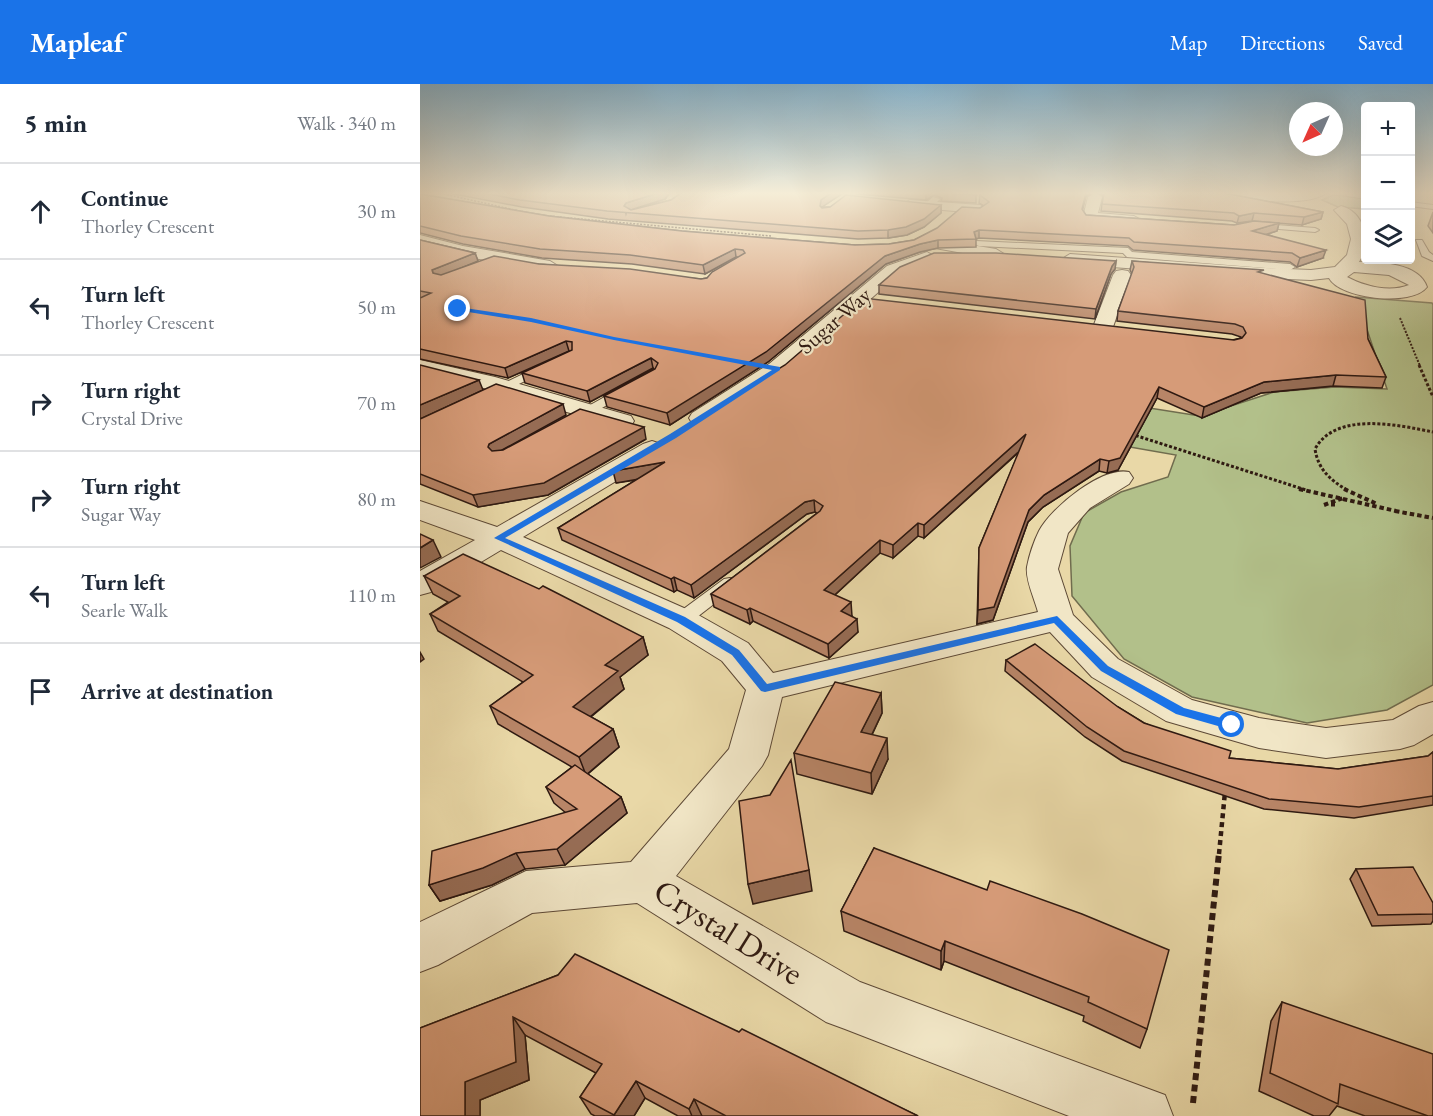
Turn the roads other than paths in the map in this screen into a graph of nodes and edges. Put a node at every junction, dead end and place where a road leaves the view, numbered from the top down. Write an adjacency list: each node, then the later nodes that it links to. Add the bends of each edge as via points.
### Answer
1 (424, 241): 6 (street)
2 (918, 242): 3 (street)
3 (937, 242): 7 (street, Sugar Way, via 996,254); 20 (street, Sugar Way, via 895,259)
4 (1419, 242): 9 (lane, via 1425,254)
5 (979, 243): 7 (lane)
6 (501, 257): 11 (lane); 13 (street)
7 (1128, 257): 12 (street, Sugar Way); 23 (street)
8 (1361, 257): 15 (street)
9 (1433, 258)
10 (1383, 264): 16 (street)
11 (479, 265)
12 (1263, 265): 14 (lane); 15 (street, Sugar Way, via 1311,275); 18 (street, Sugar Way)
13 (565, 267)
14 (1290, 267)
15 (1341, 270): 16 (street, Sugar Way, via 1372,267); 18 (street, via 1338,279)
16 (1399, 272): 17 (street); 19 (street)
17 (1433, 279)
18 (1362, 288): 19 (street, Sugar Way, via 1390,292)
19 (1424, 288)
20 (856, 299): 21 (street); 31 (street, Sugar Way, via 777,369)
21 (880, 302)
22 (1080, 324): 23 (street)
23 (1103, 327): 24 (street)
24 (1126, 329)
25 (422, 353): 28 (street)
26 (561, 360): 28 (lane)
27 (633, 384): 29 (lane)
28 (493, 392): 29 (street)
29 (587, 411): 30 (lane); 31 (street)
30 (558, 426)
31 (678, 433): 34 (street, Sugar Way)
32 (1119, 478): 37 (street, via 1080,502 1054,531 1042,569)
33 (420, 510): 34 (street)
34 (498, 538): 36 (street, Sugar Way); 38 (street)
35 (748, 569): 38 (lane)
36 (420, 585)
37 (1057, 619): 39 (street); 40 (street, via 1105,668 1180,711 1259,733 1326,743 1400,734)
38 (681, 620): 39 (street, via 735,652)
39 (765, 688): 41 (street, Crystal Drive, via 748,755)
40 (1433, 716)
41 (643, 882): 42 (street, via 526,892); 43 (street, Crystal Drive, via 845,1003)
42 (420, 948)
43 (1144, 1116)

